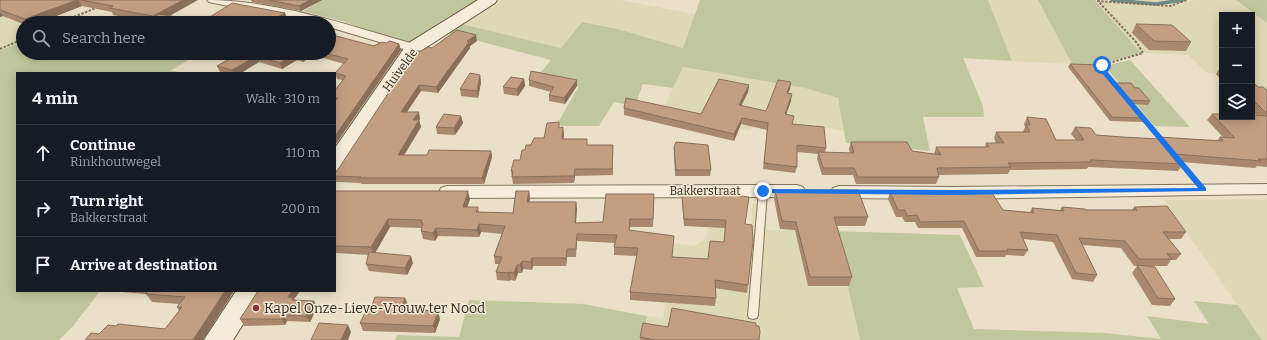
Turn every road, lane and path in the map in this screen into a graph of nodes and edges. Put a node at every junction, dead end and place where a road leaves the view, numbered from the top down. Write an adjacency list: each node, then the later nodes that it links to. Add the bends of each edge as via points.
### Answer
1 (213, 0): 6 (street)
2 (488, 0): 9 (street, Huivelde)
3 (1187, 0): 11 (path, via 1170,6 1098,1 1137,43 1143,53 1102,65)
4 (96, 8): 5 (path)
5 (76, 16)
6 (298, 16)
7 (336, 25): 9 (street)
8 (16, 42): 10 (path)
9 (413, 48): 15 (street, Huivelde)
10 (0, 49)
11 (1103, 70)
12 (1138, 112): 13 (path)
13 (1163, 142)
14 (1178, 160): 17 (path)
15 (336, 163)
16 (1267, 189): 17 (street, Bakkerstraat)
17 (1203, 190): 18 (street, Bakkerstraat)
18 (763, 191): 19 (street, Bakkerstraat); 21 (lane)
19 (429, 192)
20 (250, 292): 22 (street)
21 (753, 315)
22 (218, 340)

